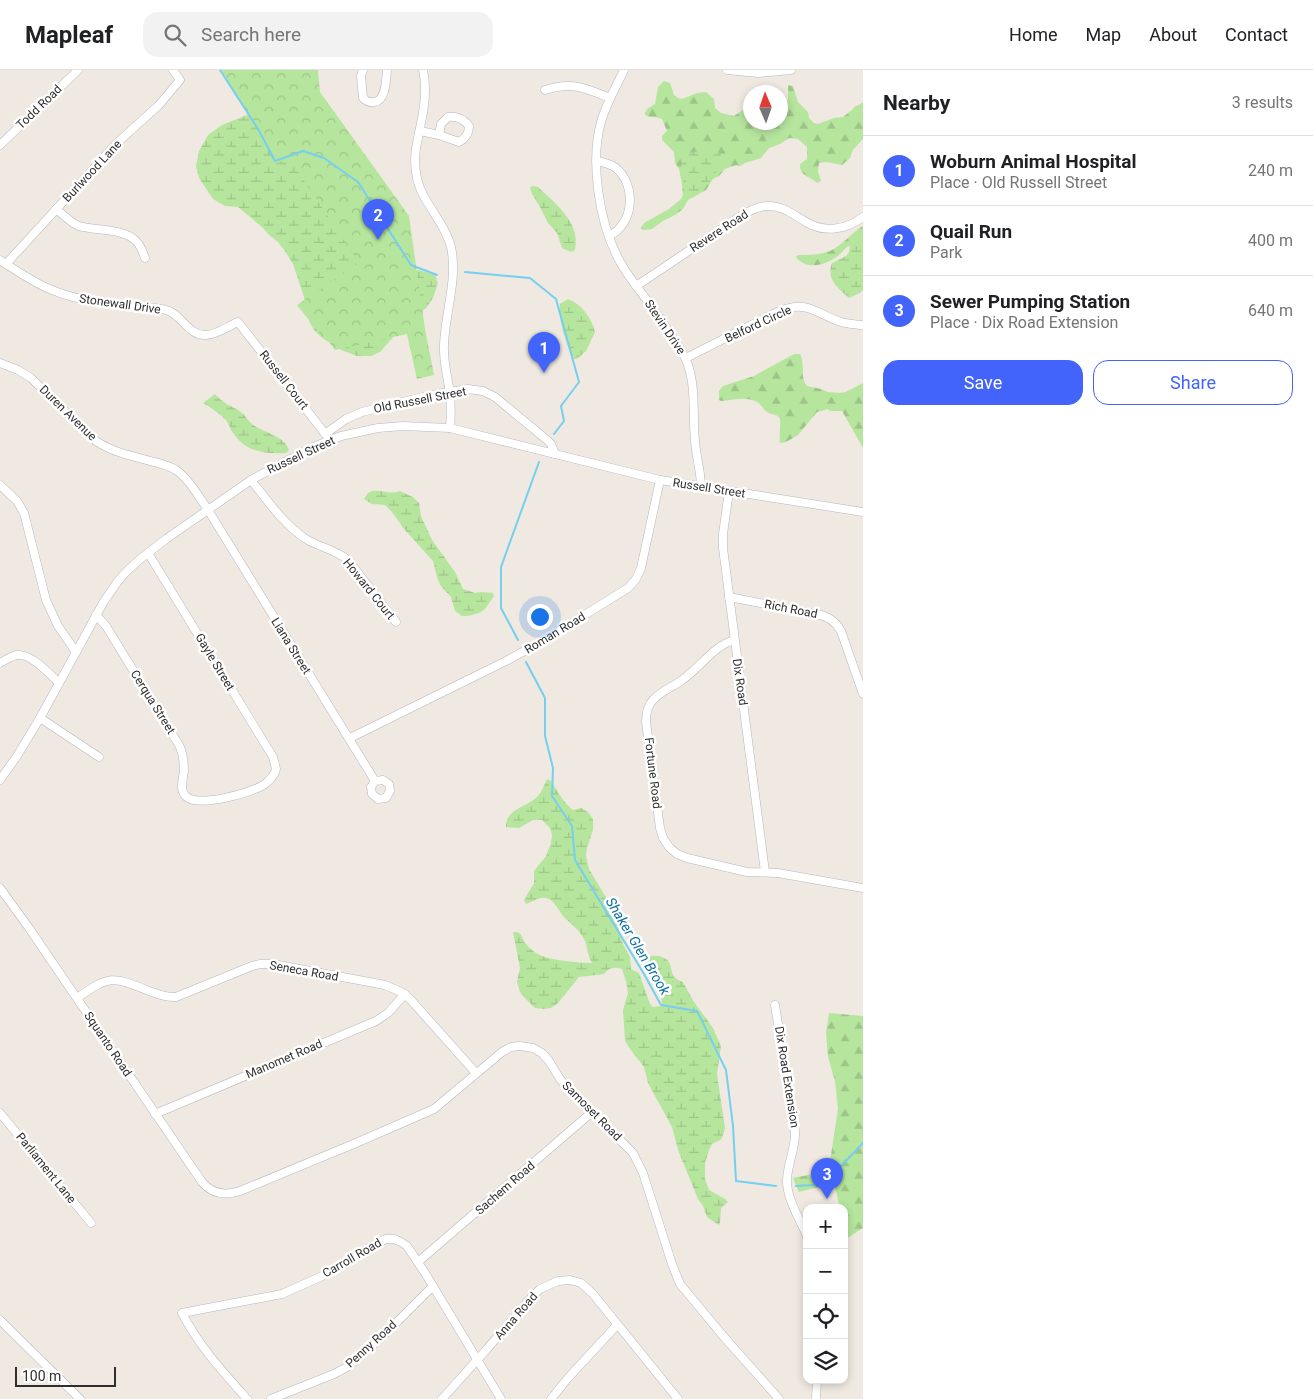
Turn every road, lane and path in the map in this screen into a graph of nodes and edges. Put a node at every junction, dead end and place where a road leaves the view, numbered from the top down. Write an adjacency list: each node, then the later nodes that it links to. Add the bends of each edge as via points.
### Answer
1 (78, 70): 13 (street, Todd Road)
2 (172, 70): 15 (street, Burlwood Lane, via 180,80)
3 (363, 70): 4 (street, via 363,98 372,102 381,99)
4 (387, 70)
5 (423, 70): 11 (street, via 425,100)
6 (624, 70): 10 (street, Stevin Drive)
7 (727, 70): 8 (street, via 758,73)
8 (791, 70)
9 (545, 90): 10 (street, via 570,85)
10 (610, 98): 14 (street, Stevin Drive, via 600,129)
11 (420, 131): 12 (street); 25 (street, via 415,159 416,177 445,231 452,256 452,288 444,346)
12 (439, 134)
13 (0, 145)
14 (597, 161): 17 (street, Stevin Drive, via 600,200); 17 (street, via 616,168 630,190 624,223)
15 (56, 209): 18 (street, via 79,226 132,237); 19 (street, Burlwood Lane)
16 (863, 217): 20 (street, Revere Road, via 852,225 828,228 812,225 781,208 757,208)
17 (608, 236): 20 (street, Stevin Drive)
18 (146, 258)
19 (3, 262): 21 (street, Stonewall Drive, via 36,284 64,295 169,310 199,334 213,334)
20 (636, 286): 23 (street, Stevin Drive)
21 (238, 322): 27 (street, Russell Court)
22 (861, 326): 23 (street, Belford Circle, via 841,322 808,308 789,307)
23 (686, 358): 32 (street, Stevin Drive, via 693,390)
24 (0, 364): 34 (street, Duren Avenue, via 31,378 102,445 176,470)
25 (450, 392): 26 (street); 27 (street, Old Russell Street, via 362,412 352,416); 28 (street, Old Russell Street, via 474,390 495,397 547,440)
26 (450, 428): 27 (street, Russell Street, via 414,425); 28 (street, Russell Street)
27 (328, 437): 29 (street, Russell Street)
28 (555, 454): 30 (street, Russell Street)
29 (251, 480): 34 (street, Russell Street); 39 (street, Howard Court, via 294,531 348,560)
30 (660, 480): 32 (street, Russell Street); 46 (street, Roman Road, via 641,568 628,588 522,652)
31 (0, 485): 41 (street, via 24,513 47,603)
32 (700, 487): 33 (street, Russell Street)
33 (729, 491): 35 (street, Russell Street); 37 (street, Dix Road, via 722,544)
34 (208, 510): 36 (street, Russell Street); 46 (street, Liana Street)
35 (863, 512)
36 (148, 553): 38 (street, Russell Street, via 118,582); 50 (street, Gayle Street, via 276,765 275,773 264,785 240,794 202,801)
37 (729, 597): 40 (street, Dix Road); 44 (street, Rich Road, via 830,618 841,631)
38 (96, 615): 41 (street, Russell Street); 50 (street, Cerqua Street, via 106,626 179,745 183,758 182,790)
39 (396, 622)
40 (734, 640): 51 (street, Dix Road); 51 (street, Fortune Road, via 723,644 683,680 656,696 648,708 646,719 660,828 666,843 682,856 747,872)
41 (76, 652): 43 (street, Russell Street)
42 (0, 663): 43 (street, via 15,655 24,655)
43 (60, 683): 45 (street, Russell Street)
44 (863, 694)
45 (40, 718): 47 (street); 48 (street, Russell Street)
46 (350, 738): 49 (street, Liana Street)
47 (99, 757)
48 (0, 780)
49 (376, 781)
50 (186, 797)
51 (766, 872): 53 (street)
52 (0, 888): 55 (street, Squanto Road)
53 (863, 888)
54 (405, 994): 55 (street, Seneca Road, via 380,984 264,964 178,997 115,980 98,984); 57 (street, Seneca Road); 60 (street, Manomet Road, via 376,1021)
55 (77, 998): 60 (street, Squanto Road)
56 (775, 1004): 63 (street, Dix Road Extension, via 795,1131 787,1184)
57 (476, 1073): 59 (street, Samoset Road, via 507,1049 530,1047 544,1056 562,1083); 61 (street, Samoset Road, via 428,1112 240,1191)
58 (0, 1113): 62 (street, Parliament Lane)
59 (591, 1113): 64 (street, Sachem Road); 77 (street, Samoset Road, via 638,1160 683,1288)
60 (155, 1114): 61 (street, Squanto Road, via 202,1182)
61 (219, 1194)
62 (91, 1223)
63 (803, 1227)
64 (418, 1262): 65 (street, Carroll Road); 71 (street, Carroll Road, via 404,1244 386,1239 290,1291 182,1313 199,1343)
65 (433, 1286): 68 (street, Carroll Road); 72 (street, Penny Road, via 355,1362 334,1374)
66 (0, 1320): 70 (street)
67 (617, 1325): 68 (street, Anna Road, via 584,1286 570,1280 558,1281 536,1292); 75 (street); 76 (street, Anna Road)
68 (478, 1360): 73 (street, Anna Road); 74 (street, Carroll Road)
69 (817, 1384): 78 (street)
70 (80, 1399)
71 (248, 1399)
72 (271, 1399)
73 (442, 1399)
74 (501, 1399)
75 (551, 1399)
76 (676, 1399)
77 (779, 1399)
78 (816, 1399)

